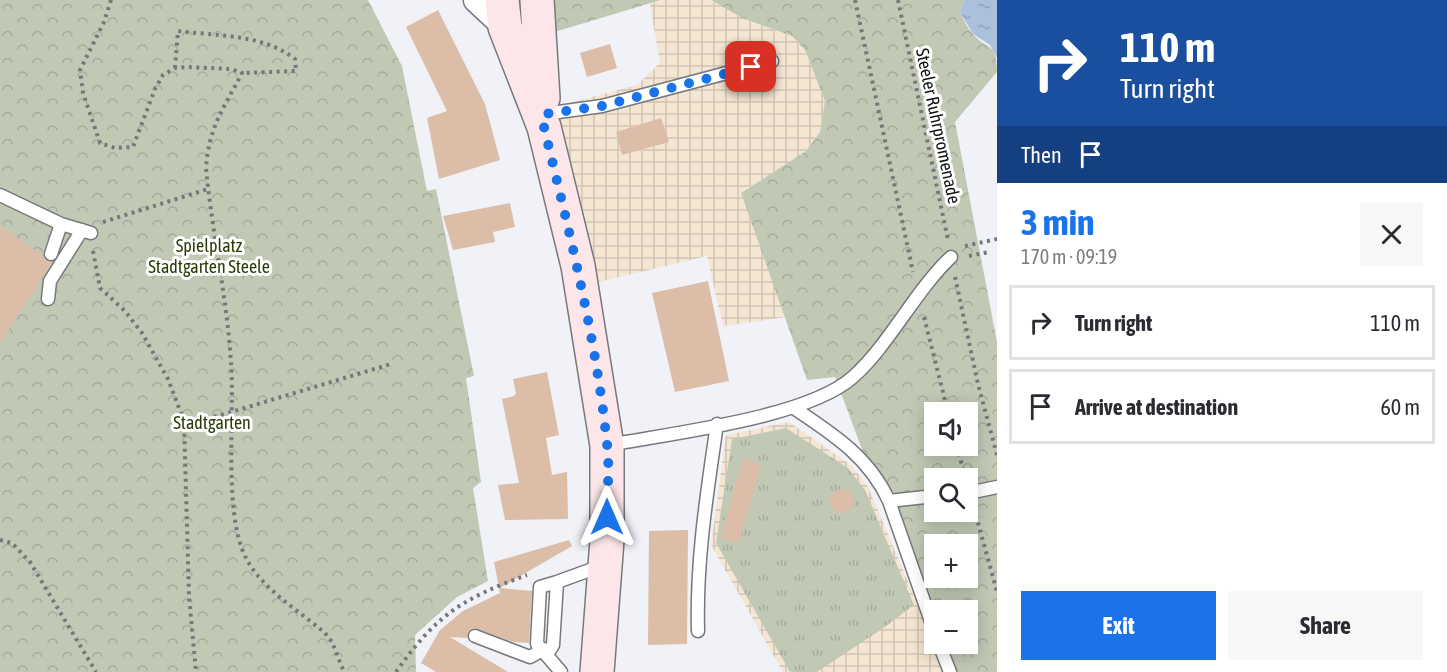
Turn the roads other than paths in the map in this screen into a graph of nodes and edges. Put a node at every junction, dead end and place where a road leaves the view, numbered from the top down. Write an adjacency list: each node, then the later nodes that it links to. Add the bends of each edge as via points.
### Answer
1 (476, 0): 3 (street)
2 (537, 0): 5 (main road)
3 (504, 14): 5 (main road)
4 (772, 62): 5 (lane)
5 (544, 120): 13 (main road, via 578,266)
6 (0, 195): 7 (lane)
7 (61, 224): 8 (lane); 10 (lane, via 87,232 50,281)
8 (51, 254)
9 (951, 257): 11 (lane, via 855,376)
10 (48, 298)
11 (794, 408): 12 (lane); 17 (lane, via 859,455 880,480)
12 (717, 424): 13 (lane); 20 (lane, via 703,518)
13 (607, 446): 18 (main road)
14 (997, 487): 15 (lane)
15 (978, 491)
16 (924, 497): 17 (lane)
17 (889, 501): 19 (lane)
18 (605, 565): 22 (lane, via 540,587 537,644); 25 (main road)
19 (924, 601)
20 (698, 631)
21 (475, 636): 22 (lane, via 530,657)
22 (546, 651): 24 (lane)
23 (943, 654): 26 (lane)
24 (561, 672)
25 (597, 672)
26 (950, 672)

